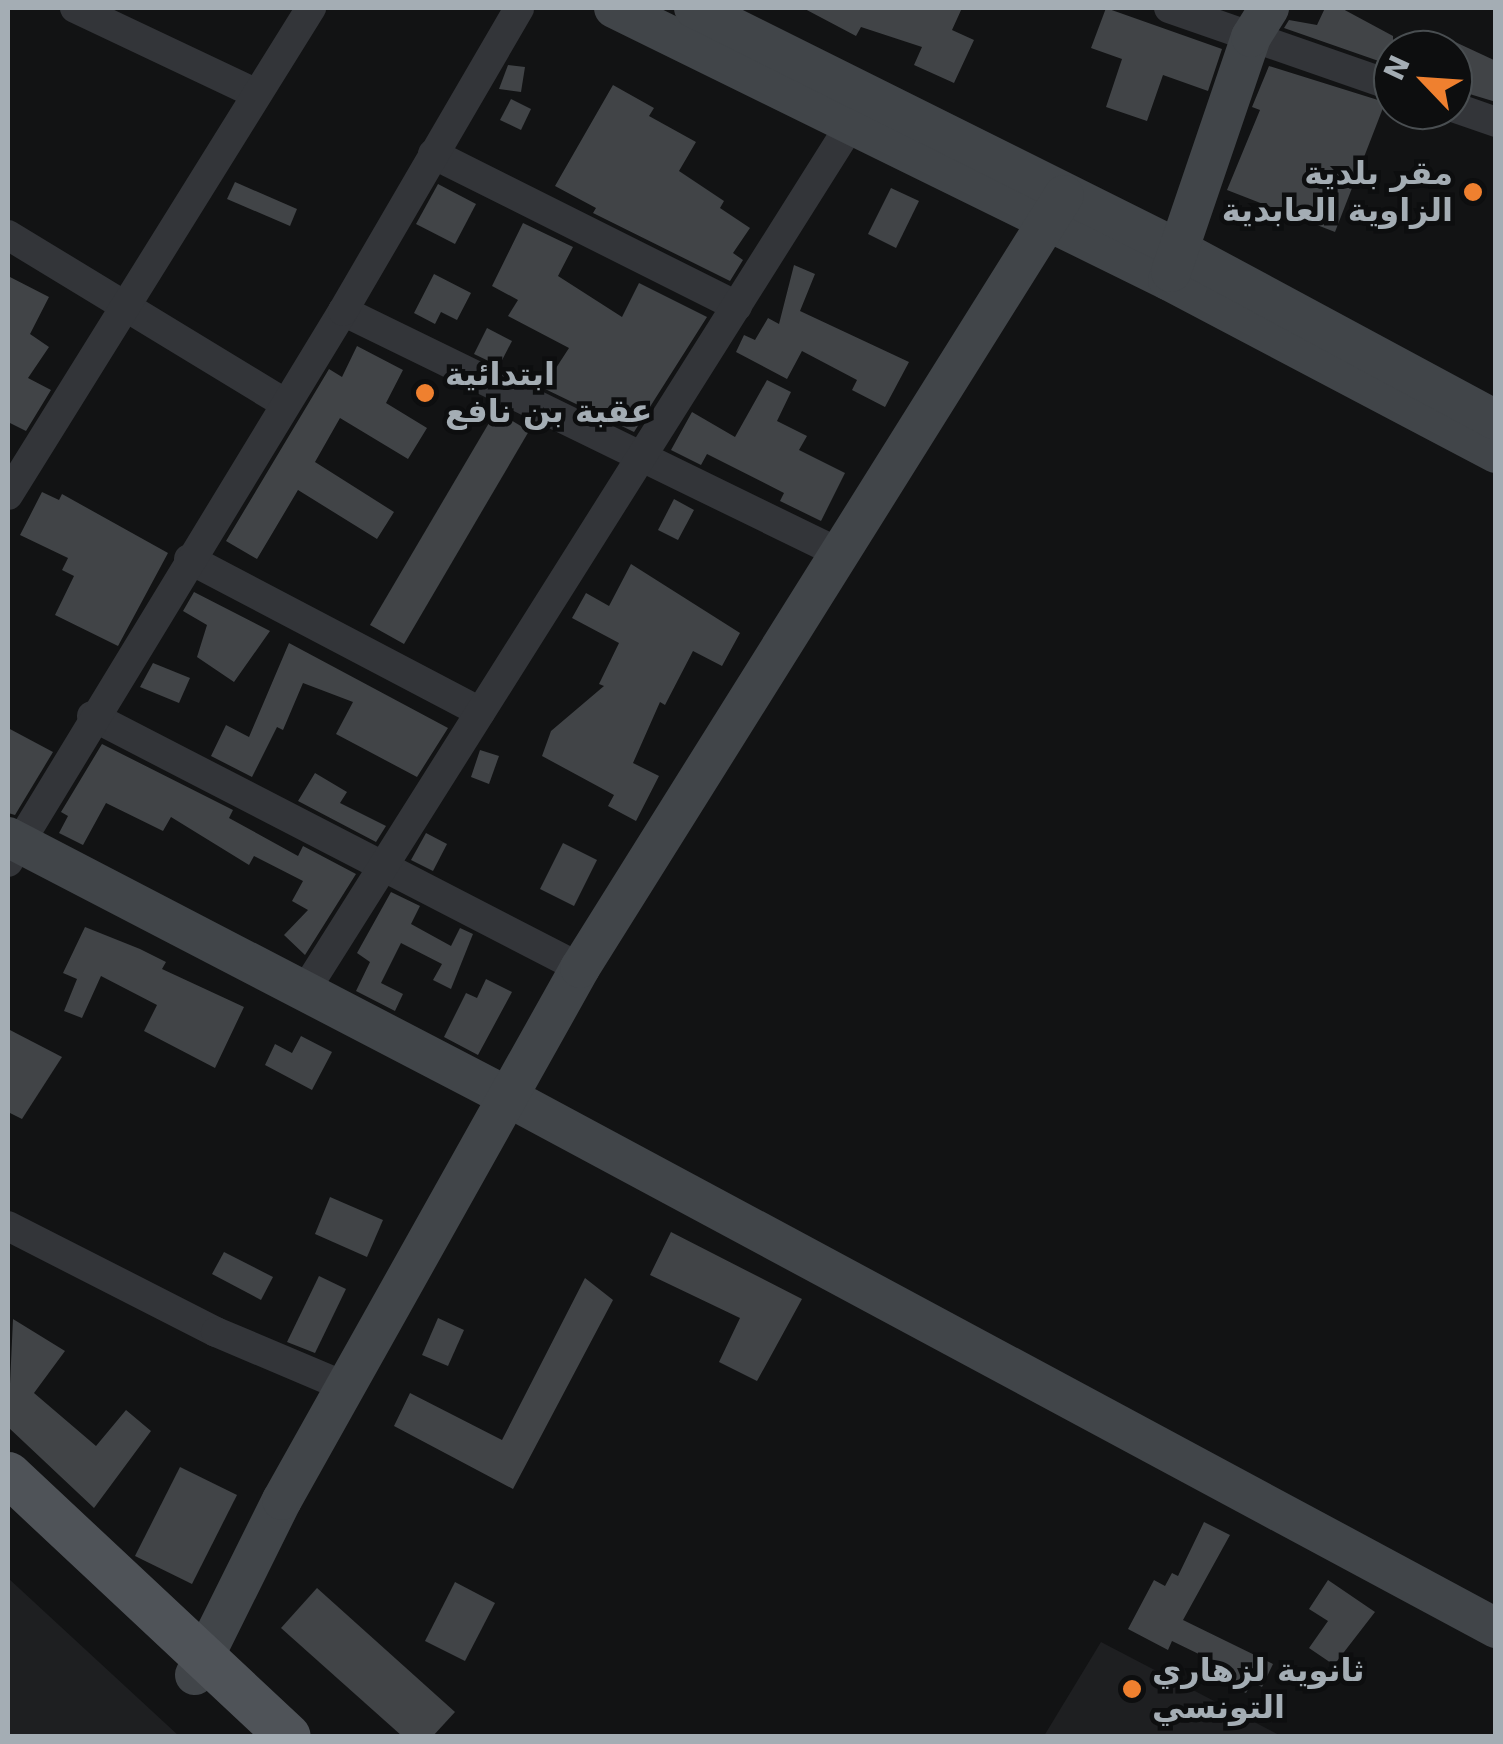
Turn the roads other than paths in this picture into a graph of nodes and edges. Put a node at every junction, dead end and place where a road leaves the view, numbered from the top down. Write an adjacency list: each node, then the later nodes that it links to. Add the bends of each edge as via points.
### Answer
1 (75, 8): 9 (street)
2 (310, 8): 9 (street)
3 (519, 8): 11 (street)
4 (614, 8): 6 (street)
5 (1169, 8): 7 (street)
6 (696, 17): 10 (street); 12 (street)
7 (1260, 22): 8 (street); 14 (street)
8 (1373, 76)
9 (257, 94): 16 (street)
10 (851, 124): 12 (street); 15 (street)
11 (432, 154): 15 (street); 17 (street)
12 (1057, 208): 14 (street); 23 (street)
13 (8, 235): 16 (street)
14 (1174, 265): 19 (street); 20 (street)
15 (738, 306): 21 (street)
16 (126, 307): 18 (street); 22 (street)
17 (343, 311): 18 (street); 21 (street)
18 (284, 403): 24 (street)
19 (1496, 420)
20 (1496, 453)
21 (639, 460): 23 (street); 25 (street)
22 (11, 481)
23 (840, 553): 29 (street)
24 (190, 559): 25 (street); 26 (street)
25 (480, 712): 28 (street)
26 (92, 716): 27 (street); 28 (street, via 232,782)
27 (11, 847): 30 (street)
28 (382, 868): 29 (street); 30 (street)
29 (580, 968): 31 (street)
30 (304, 992): 31 (street)
31 (508, 1097): 33 (street); 36 (street)
32 (8, 1226): 33 (street, via 199,1324)
33 (344, 1386): 37 (street)
34 (8, 1474): 37 (main road)
35 (8, 1498): 37 (main road)
36 (1496, 1628)
37 (200, 1666): 38 (main road); 39 (main road)
38 (260, 1736)
39 (288, 1736)

